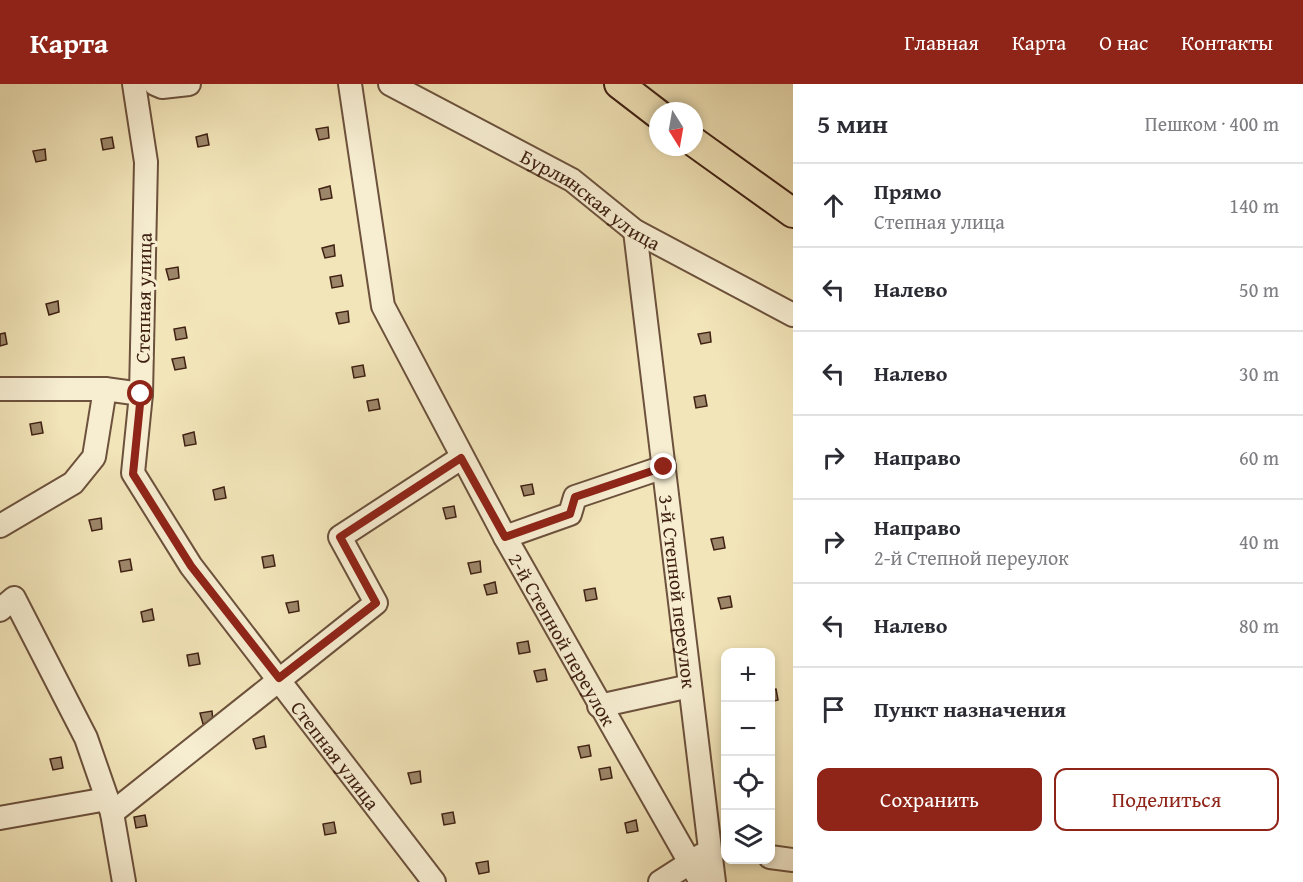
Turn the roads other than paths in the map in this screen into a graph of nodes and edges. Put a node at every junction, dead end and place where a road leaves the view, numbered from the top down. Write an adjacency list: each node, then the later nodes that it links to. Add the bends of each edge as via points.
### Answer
1 (134, 84): 14 (street, Степная улица, via 146,162)
2 (155, 84): 3 (street)
3 (189, 84)
4 (350, 84): 15 (street, 2-й Степной переулок, via 383,306)
5 (390, 84): 10 (street, Бурлинская улица, via 572,180)
6 (619, 84): 7 (main road)
7 (649, 107)
8 (703, 148): 9 (main road)
9 (793, 213)
10 (635, 231): 11 (street, Бурлинская улица); 16 (street, 3-й Степной переулок)
11 (793, 315)
12 (0, 389): 13 (street)
13 (105, 389): 14 (street); 17 (street, via 94,458 73,483)
14 (141, 394): 20 (street, Степная улица, via 133,474 191,566)
15 (461, 458): 18 (street, 2-й Степной переулок); 20 (street, via 340,537 376,603)
16 (664, 467): 18 (street, via 575,497 570,514); 21 (street, 3-й Степной переулок)
17 (0, 526)
18 (505, 537): 22 (street, 2-й Степной переулок)
19 (7, 604): 23 (street, via 86,738)
20 (279, 678): 23 (street); 30 (street, Степная улица)
21 (690, 686): 22 (street); 25 (street, 3-й Степной переулок)
22 (599, 706): 28 (street, 2-й Степной переулок)
23 (109, 806): 24 (street); 29 (street)
24 (0, 818)
25 (718, 850): 28 (street); 32 (street, 3-й Степной переулок)
26 (775, 858): 27 (street)
27 (793, 860)
28 (695, 873): 31 (street)
29 (124, 882)
30 (434, 882)
31 (660, 882)
32 (714, 882)

